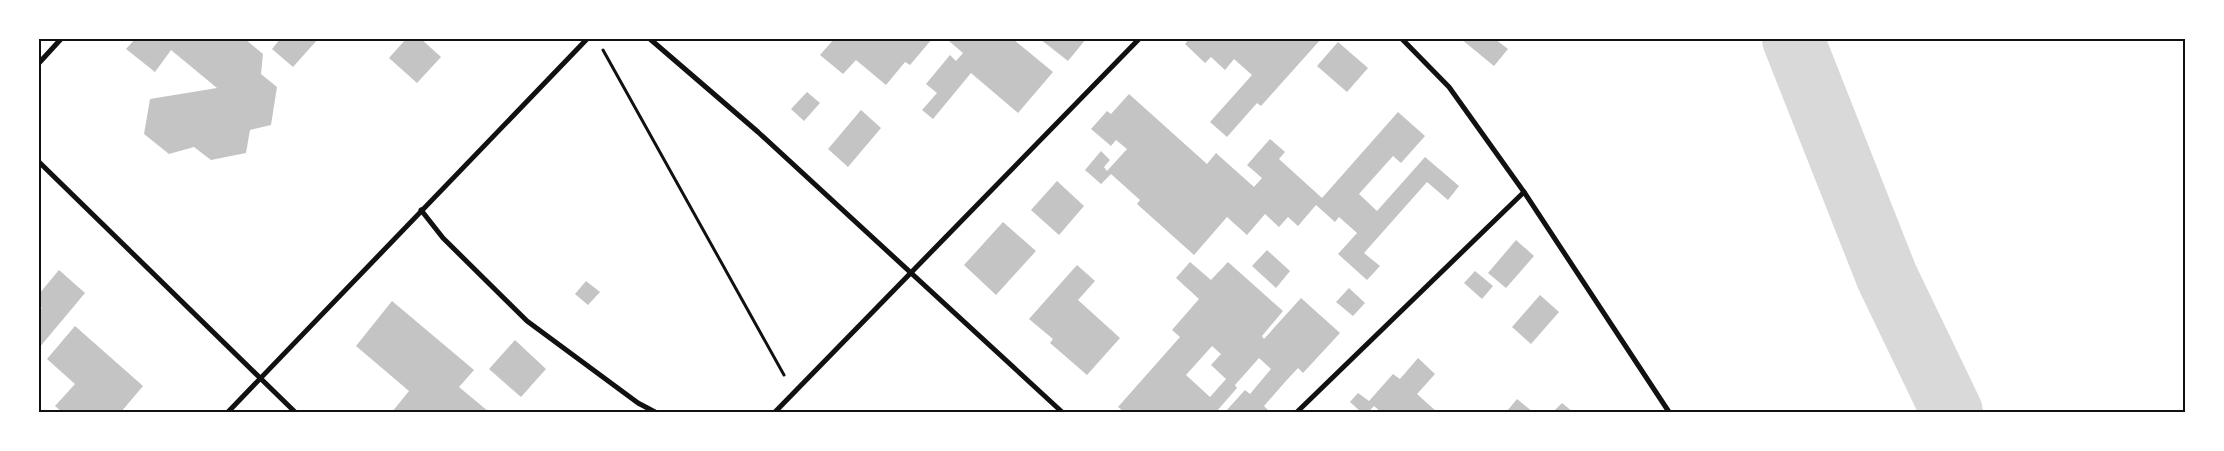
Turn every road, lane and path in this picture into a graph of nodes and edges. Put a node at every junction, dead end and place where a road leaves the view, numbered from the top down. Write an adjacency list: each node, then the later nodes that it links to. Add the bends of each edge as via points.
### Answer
1 (61, 39): 7 (street)
2 (587, 39): 10 (street)
3 (650, 39): 11 (street, via 758,132)
4 (1139, 39): 11 (street)
5 (1402, 39): 9 (street, via 1449,87)
6 (602, 47): 13 (path)
7 (39, 63)
8 (39, 162): 12 (street)
9 (1524, 192): 19 (street); 20 (street)
10 (421, 210): 12 (street); 16 (street, via 443,238 527,320 638,403)
11 (909, 273): 13 (street); 18 (street)
12 (260, 377): 14 (street); 15 (street)
13 (794, 393): 17 (street)
14 (228, 412)
15 (295, 412)
16 (655, 412)
17 (775, 412)
18 (1062, 412)
19 (1297, 412)
20 (1669, 412)

